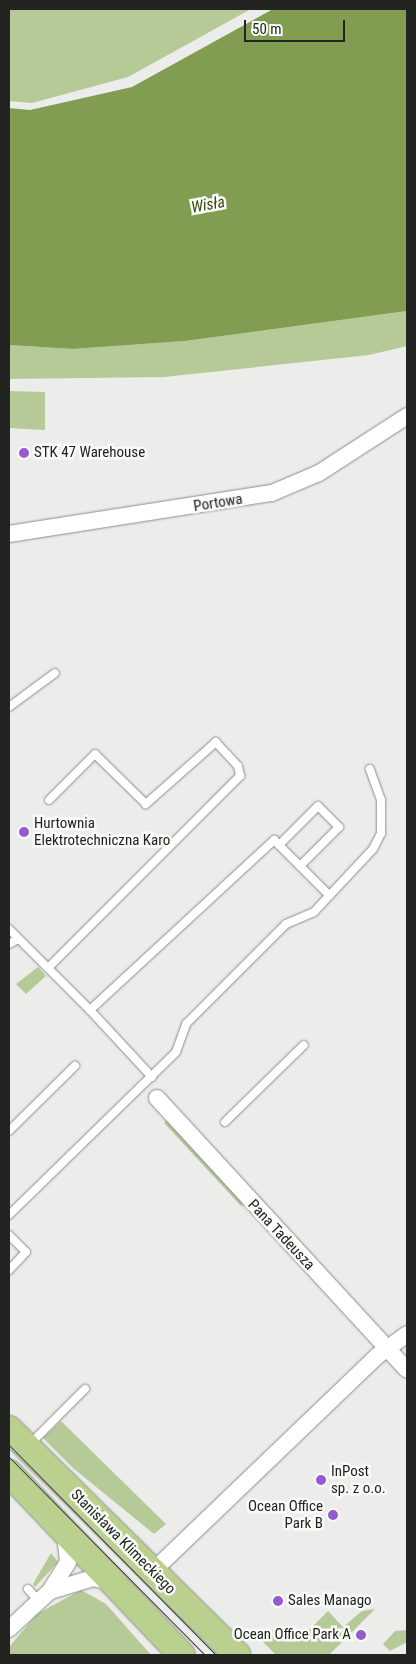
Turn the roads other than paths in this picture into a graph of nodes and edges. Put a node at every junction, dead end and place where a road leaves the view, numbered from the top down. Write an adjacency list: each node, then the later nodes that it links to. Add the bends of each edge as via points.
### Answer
1 (407, 416): 2 (street, Portowa, via 314,476 272,493)
2 (9, 534)
3 (55, 673): 4 (lane)
4 (9, 706)
5 (370, 769): 9 (lane, via 381,800 381,833 373,849)
6 (49, 800): 13 (lane, via 95,754 146,804 216,742 238,766 240,776)
7 (279, 845): 8 (lane); 8 (lane, via 318,806 339,827); 14 (lane, via 274,840)
8 (300, 866): 9 (lane)
9 (329, 895): 17 (lane, via 314,912 286,924 186,1024 176,1052)
10 (9, 929): 11 (lane)
11 (18, 939): 12 (lane); 13 (lane)
12 (9, 944)
13 (48, 968): 14 (lane)
14 (90, 1010): 17 (lane)
15 (304, 1045): 19 (lane)
16 (75, 1066): 20 (lane)
17 (152, 1077): 21 (lane)
18 (157, 1098): 25 (street, Pana Tadeusza)
19 (224, 1122)
20 (9, 1131)
21 (9, 1215)
22 (9, 1235): 23 (lane, via 26,1252)
23 (9, 1270)
24 (407, 1334): 25 (street)
25 (387, 1349): 26 (street, Pana Tadeusza); 32 (street)
26 (407, 1370)
27 (86, 1389): 29 (lane)
28 (9, 1429): 29 (main road, Stanisława Klimeckiego)
29 (27, 1447): 32 (main road, Stanisława Klimeckiego)
30 (9, 1473): 31 (main road)
31 (61, 1527): 33 (main road); 34 (street, via 68,1562)
32 (152, 1572): 37 (main road, Stanisława Klimeckiego)
33 (120, 1588): 34 (street, via 93,1578); 36 (main road)
34 (39, 1593): 35 (street)
35 (9, 1629)
36 (182, 1655)
37 (237, 1655)

